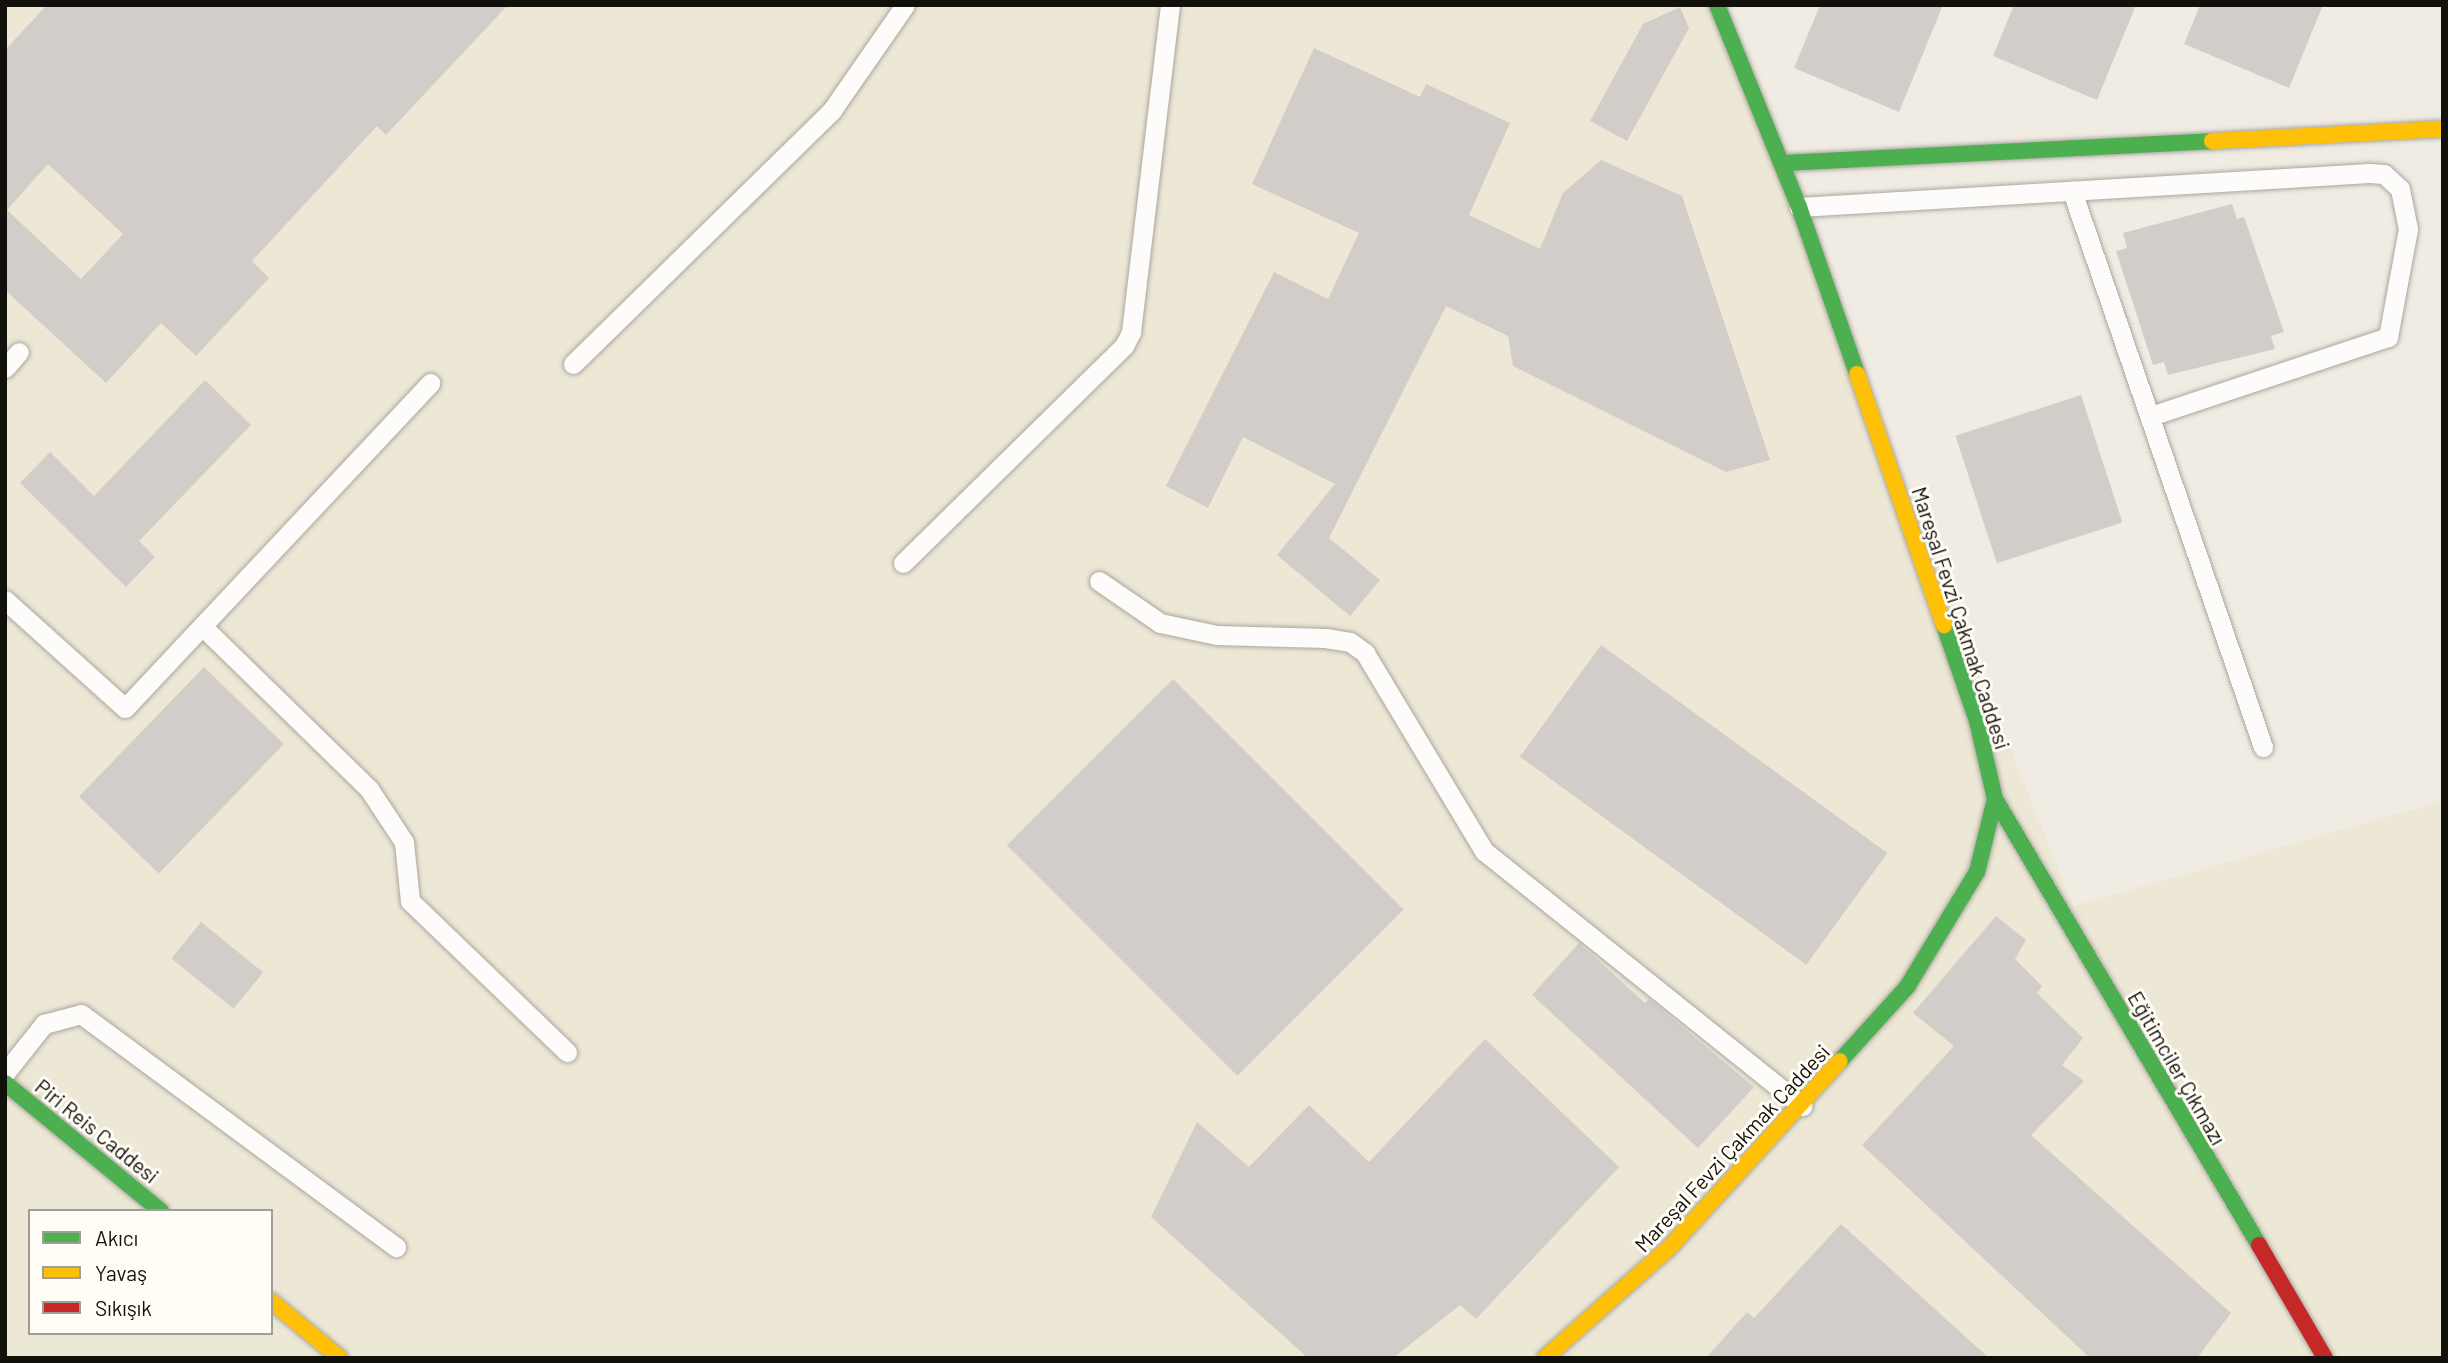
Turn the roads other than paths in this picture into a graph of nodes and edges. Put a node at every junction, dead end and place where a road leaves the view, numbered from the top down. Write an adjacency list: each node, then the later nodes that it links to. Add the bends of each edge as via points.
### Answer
1 (905, 5): 9 (lane, via 832,110)
2 (1170, 5): 13 (lane, via 1131,332 1124,346)
3 (1717, 5): 5 (street, Mareşal Fevzi Çakmak Caddesi)
4 (2443, 129): 5 (street)
5 (1782, 163): 7 (street, Mareşal Fevzi Çakmak Caddesi)
6 (2072, 191): 7 (lane); 12 (lane); 12 (lane, via 2369,173 2384,174 2400,189 2408,229 2388,337)
7 (1799, 208): 18 (street, Mareşal Fevzi Çakmak Caddesi, via 1977,722)
8 (19, 352): 10 (lane)
9 (573, 364)
10 (5, 368)
11 (430, 383): 16 (lane)
12 (2151, 416): 17 (lane)
13 (903, 563)
14 (1099, 581): 22 (lane, via 1160,623 1217,635 1325,638 1350,642 1365,653 1484,851)
15 (5, 600): 16 (lane, via 125,708)
16 (202, 626): 19 (lane, via 369,789 404,842 410,901)
17 (2263, 747)
18 (1995, 799): 22 (street, Mareşal Fevzi Çakmak Caddesi, via 1977,872 1907,987); 28 (street, Eğitimciler Çıkmazı)
19 (567, 1052)
20 (5, 1073): 24 (lane, via 44,1024 81,1014)
21 (5, 1083): 23 (street, Piri Reis Caddesi)
22 (1802, 1106): 26 (street, Mareşal Fevzi Çakmak Caddesi, via 1670,1248)
23 (159, 1209)
24 (396, 1247)
25 (273, 1303): 27 (street)
26 (1547, 1357)
27 (340, 1358)
28 (2325, 1358)

